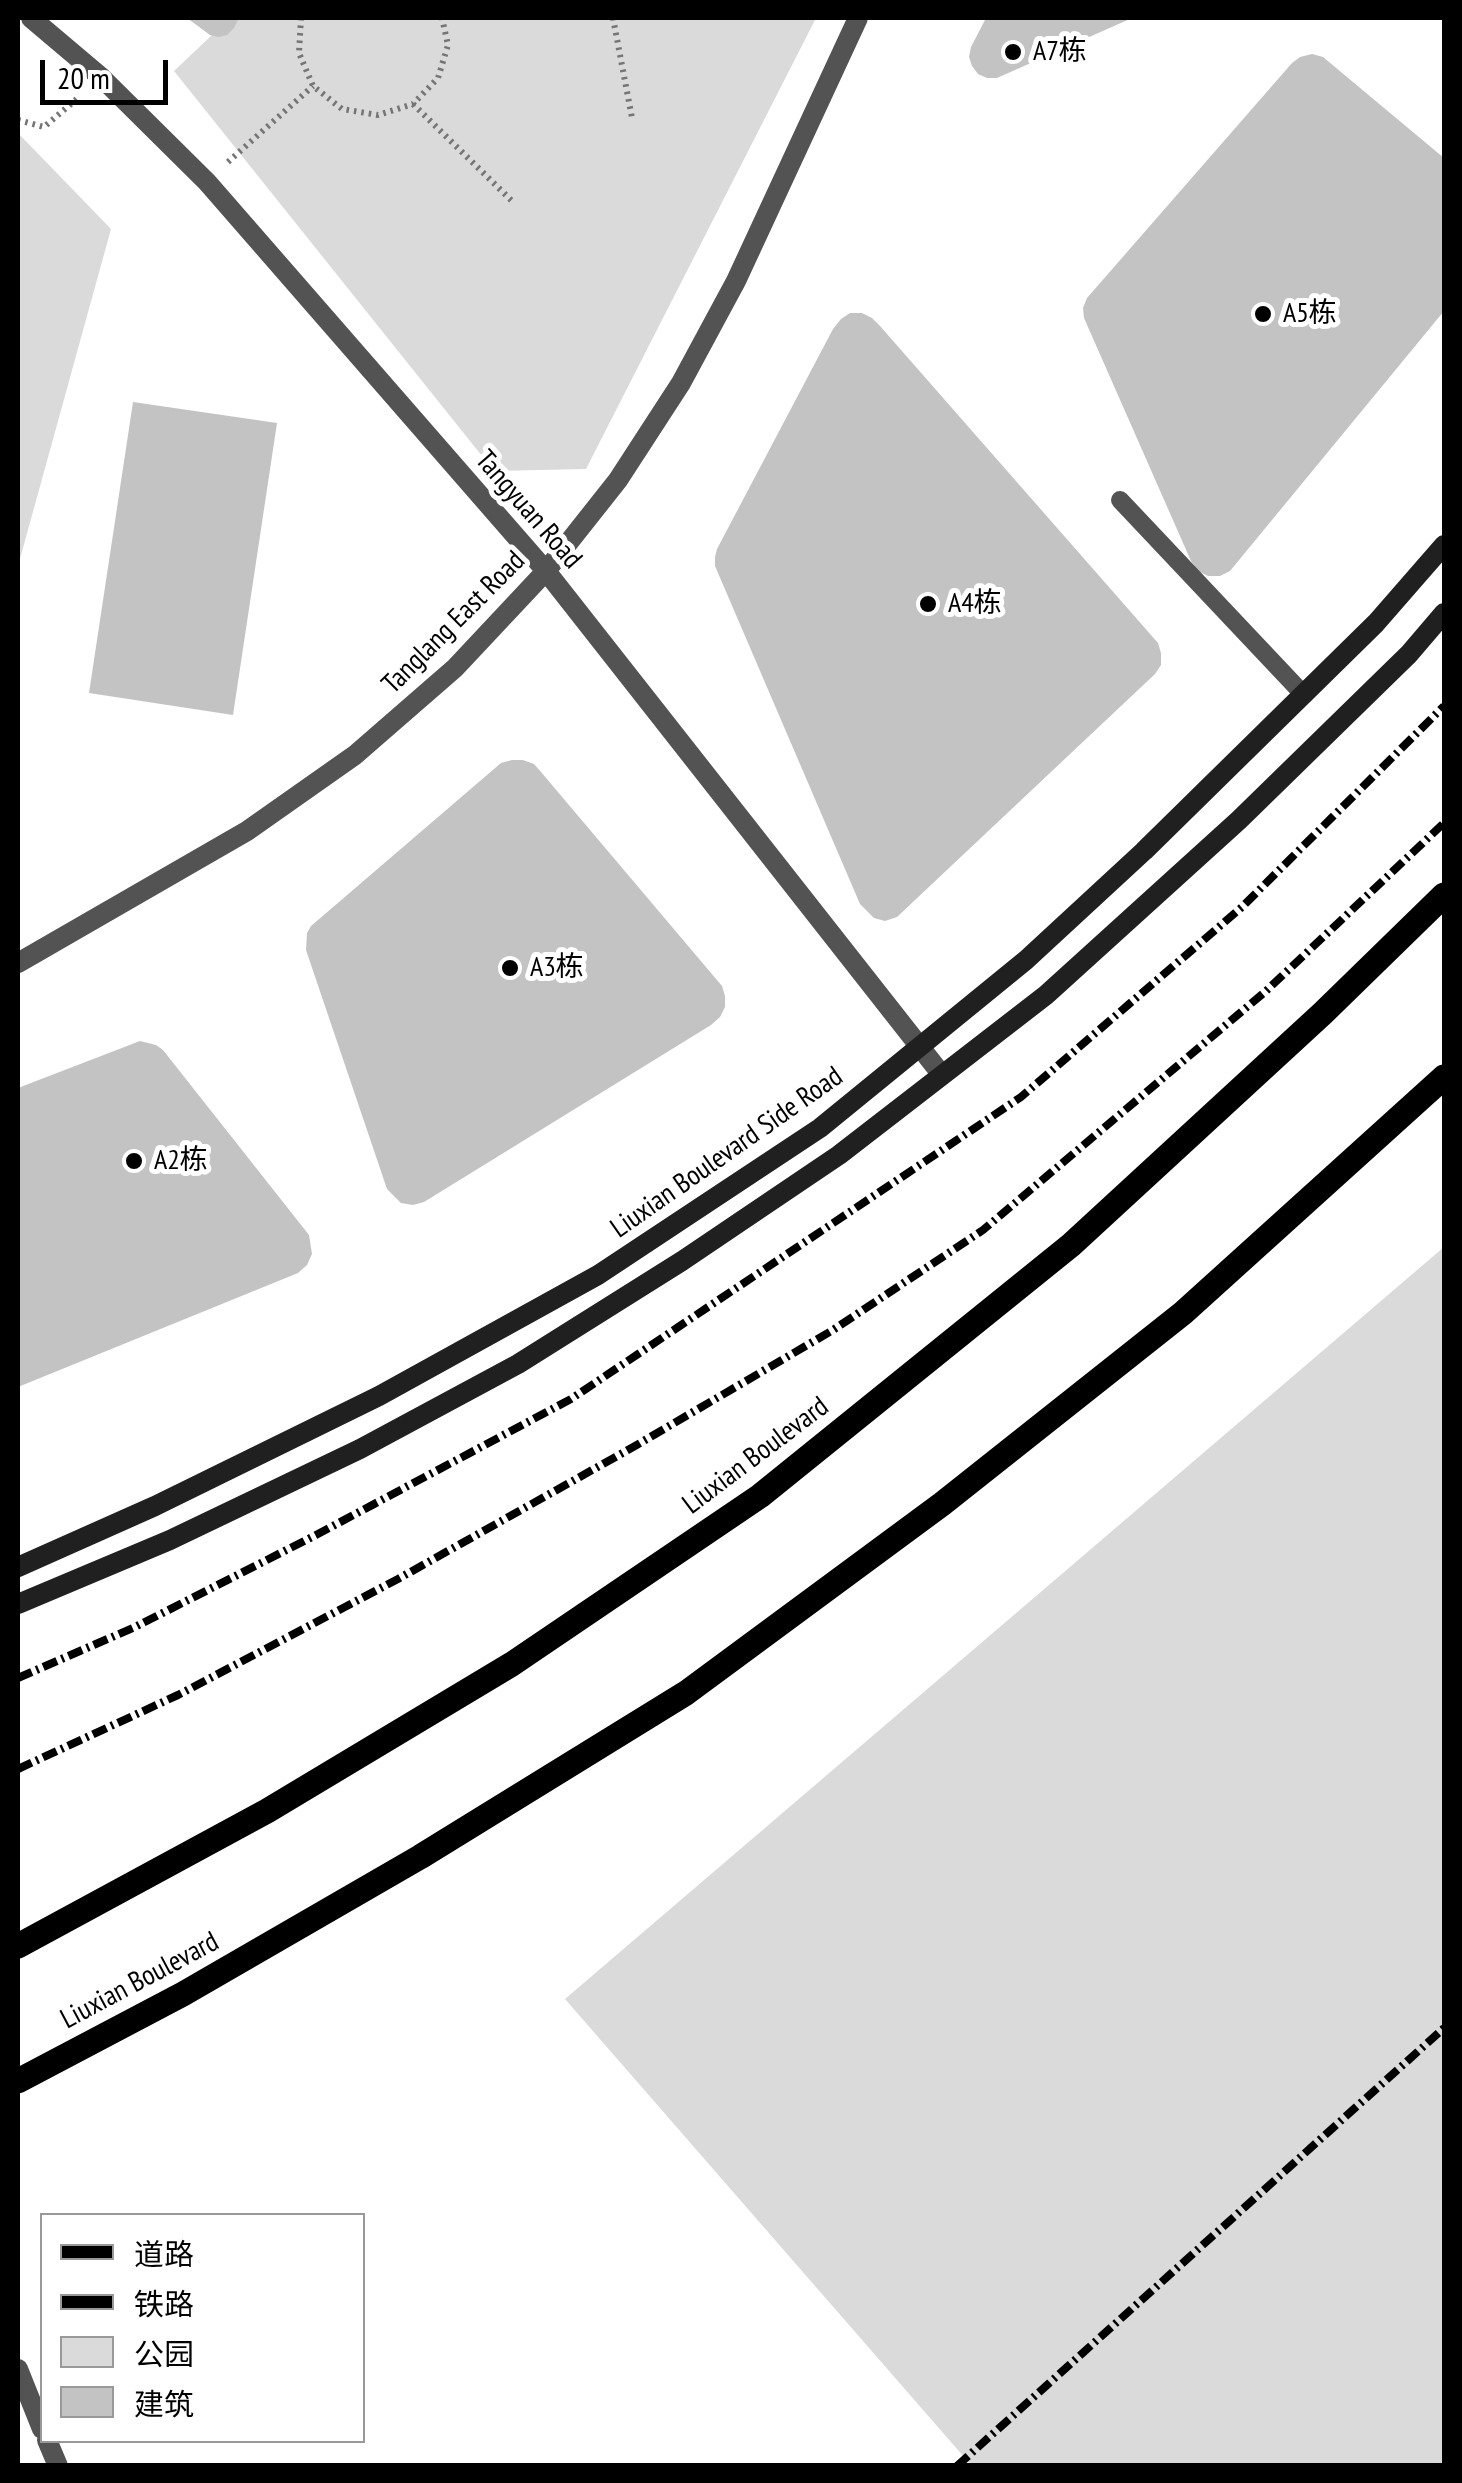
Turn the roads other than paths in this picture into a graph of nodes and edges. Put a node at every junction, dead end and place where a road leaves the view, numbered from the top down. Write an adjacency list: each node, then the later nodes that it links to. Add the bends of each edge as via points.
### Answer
1 (31, 18): 5 (street, Tangyuan Road, via 207,182)
2 (858, 18): 5 (street, Tanglang East Road, via 736,282 681,383 618,480)
3 (1120, 500): 7 (lane)
4 (1444, 545): 7 (main road, Liuxian Boulevard Side Road)
5 (546, 572): 9 (street, Tanglang East Road, via 456,668 355,754 247,832); 10 (street, Tangyuan Road)
6 (1444, 613): 11 (main road, via 1240,820 1046,995)
7 (1304, 695): 10 (main road, Liuxian Boulevard Side Road, via 1026,960)
8 (1444, 896): 15 (main road, Liuxian Boulevard, via 1072,1245 760,1496 512,1664 267,1811)
9 (18, 963)
10 (918, 1047): 11 (street, Tangyuan Road); 13 (main road, Liuxian Boulevard Side Road, via 820,1128 598,1275 379,1396)
11 (942, 1075): 14 (main road, via 838,1155 518,1364 360,1449)
12 (1444, 1077): 16 (main road, Liuxian Boulevard, via 1183,1313 942,1504 686,1693 183,1994)
13 (18, 1567)
14 (18, 1604)
15 (18, 1946)
16 (18, 2081)
17 (18, 2369): 18 (street)
18 (40, 2424)

